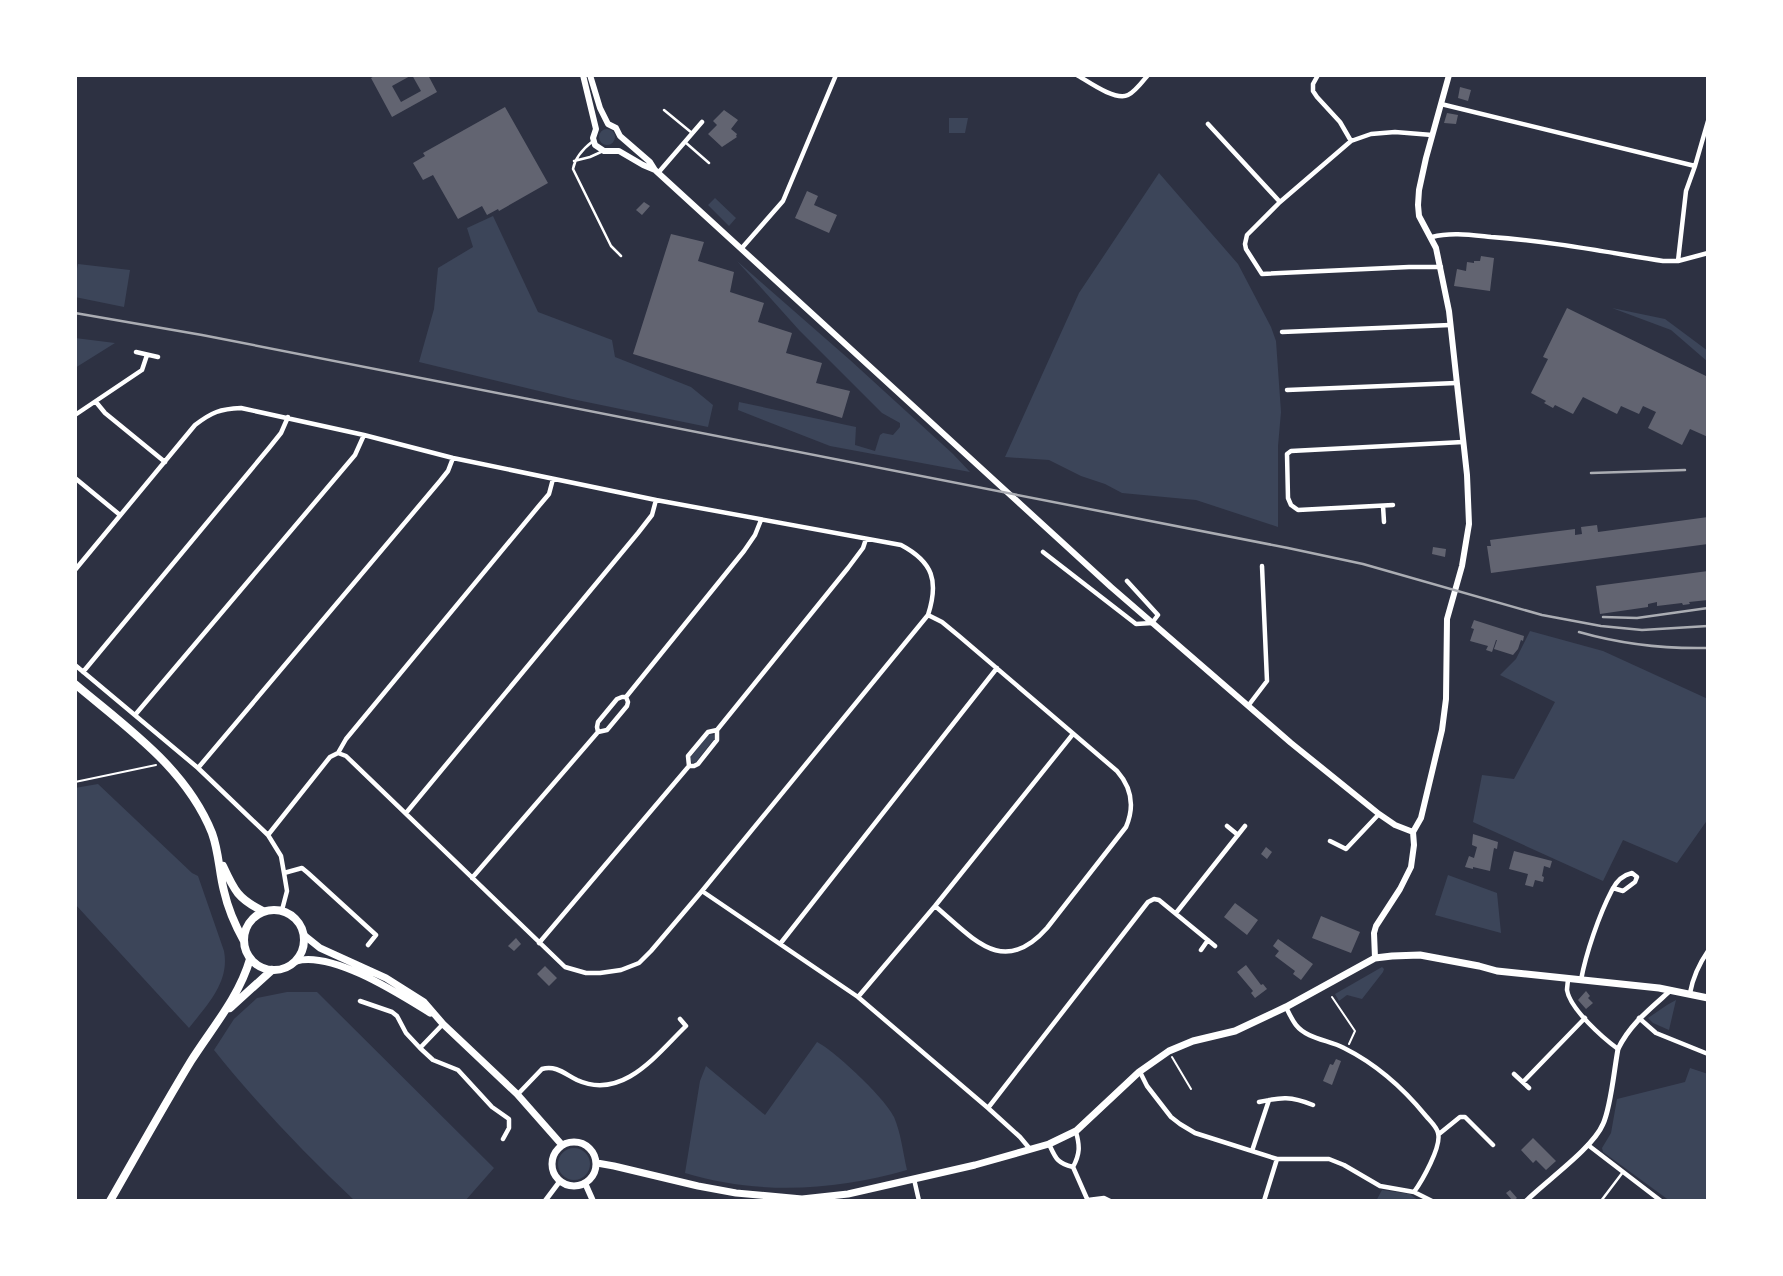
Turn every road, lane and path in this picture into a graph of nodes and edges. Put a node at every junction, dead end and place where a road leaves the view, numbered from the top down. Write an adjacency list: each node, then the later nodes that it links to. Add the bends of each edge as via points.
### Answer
1 (583, 75): 14 (main road)
2 (590, 75): 12 (main road)
3 (836, 75): 29 (street, via 783,201)
4 (1077, 75): 5 (street, via 1121,96 1129,95)
5 (1148, 75)
6 (1318, 75): 20 (street, via 1314,91)
7 (1449, 75): 8 (main road)
8 (1440, 104): 16 (main road); 25 (street)
9 (664, 110): 15 (lane)
10 (1708, 121): 25 (street)
11 (702, 122): 15 (street)
12 (608, 124): 14 (main road); 17 (main road)
13 (1208, 124): 27 (street)
14 (596, 129): 18 (main road)
15 (692, 133): 19 (street)
16 (1432, 135): 20 (street, via 1371,134); 28 (main road, via 1418,205)
17 (620, 136): 21 (main road); 26 (main road)
18 (593, 141): 22 (main road); 23 (lane)
19 (685, 142): 24 (lane); 26 (street)
20 (1351, 142): 27 (street)
21 (612, 150): 22 (main road); 26 (main road)
22 (604, 151): 23 (lane)
23 (574, 161): 31 (lane, via 573,169 611,246)
24 (709, 163)
25 (1695, 166): 32 (street, via 1686,191)
26 (656, 171): 29 (main road)
27 (1280, 202): 33 (street, via 1245,239 1262,274)
28 (1432, 237): 32 (street, via 1503,238); 33 (main road)
29 (741, 249): 62 (main road)
30 (1708, 253): 32 (street)
31 (621, 256)
32 (1678, 261)
33 (1441, 267): 34 (main road)
34 (1451, 325): 35 (street); 39 (main road)
35 (1282, 332)
36 (136, 352): 37 (street)
37 (147, 355): 38 (street); 41 (street, via 142,370)
38 (158, 357)
39 (1457, 383): 40 (street); 45 (main road)
40 (1287, 390)
41 (96, 402): 42 (street); 47 (street)
42 (75, 415)
43 (288, 417): 44 (street); 47 (street, via 223,409 195,425); 65 (street, via 269,448)
44 (364, 435): 46 (street); 69 (street, via 355,456)
45 (1463, 442): 52 (street, via 1287,454 1287,499 1298,510); 82 (main road, via 1469,524 1446,631 1445,713 1422,818)
46 (453, 458): 49 (street); 76 (street, via 440,481)
47 (165, 462): 53 (street)
48 (75, 478): 53 (street)
49 (553, 479): 50 (street); 73 (street, via 549,494)
50 (656, 500): 54 (street); 78 (street, via 652,515 638,533)
51 (1393, 505): 52 (street)
52 (1383, 506): 55 (street)
53 (120, 515): 59 (street)
54 (761, 520): 56 (street); 67 (street, via 744,551)
55 (1384, 522)
56 (866, 539): 61 (street, via 901,545 922,560 934,591); 70 (street, via 848,568)
57 (1043, 552): 62 (street, via 1136,624)
58 (1262, 566): 68 (street, via 1267,681)
59 (75, 570)
60 (1127, 581): 62 (street, via 1158,615)
61 (929, 615): 64 (street); 90 (street)
62 (1152, 623): 68 (main road)
63 (75, 665): 65 (street)
64 (997, 668): 72 (street); 99 (street)
65 (83, 672): 69 (street)
66 (75, 684): 86 (highway, via 161,757 185,784 201,809)
67 (626, 697): 71 (street, via 617,699 598,722); 71 (street, via 626,706 607,730)
68 (1247, 706): 79 (main road)
69 (135, 715): 76 (street)
70 (717, 730): 75 (street, via 708,732 688,756); 75 (street, via 717,740 698,764)
71 (598, 732): 88 (street)
72 (1073, 734): 91 (street); 91 (street, via 1126,781 1131,816 1047,928 1023,949 992,949)
73 (338, 753): 78 (street, via 346,755); 83 (street)
74 (156, 765): 77 (path)
75 (689, 765): 98 (street)
76 (198, 768): 83 (street)
77 (75, 782)
78 (406, 813): 88 (street)
79 (1379, 814): 82 (main road); 85 (street, via 1346,849)
80 (1227, 826): 84 (street)
81 (1245, 826): 84 (street)
82 (1413, 832): 104 (main road, via 1411,867 1376,926)
83 (268, 835): 87 (street, via 281,856)
84 (1238, 835): 94 (street)
85 (1329, 841)
86 (218, 855): 93 (highway, via 236,892); 97 (highway, via 223,890)
87 (284, 873): 92 (street, via 287,891); 100 (street, via 302,869 308,873 376,935)
88 (472, 878): 98 (street)
89 (1613, 888): 89 (street, via 1625,875 1637,877 1623,891); 109 (street)
90 (702, 891): 98 (street, via 639,963 621,971 586,973 565,967); 99 (street)
91 (935, 906): 112 (street)
92 (282, 910): 93 (highway); 95 (highway, via 297,920)
93 (263, 911): 97 (highway, via 247,926)
94 (1176, 913): 96 (street); 137 (street, via 1159,900 1149,902)
95 (304, 936): 106 (highway, via 302,954); 117 (main road, via 413,994)
96 (1208, 940): 101 (street); 102 (street)
97 (244, 941): 105 (highway)
98 (539, 943)
99 (780, 944): 112 (street)
100 (368, 945)
101 (1215, 946)
102 (1200, 950)
103 (1708, 951): 111 (street)
104 (1375, 958): 108 (main road, via 1420,955 1497,971); 116 (main road)
105 (250, 959): 107 (highway); 120 (highway, via 245,977)
106 (296, 961): 107 (highway, via 285,969); 117 (main road, via 306,958 336,964)
107 (272, 970): 120 (highway)
108 (1569, 978): 109 (main road); 118 (street, via 1569,994)
109 (1581, 980): 110 (main road)
110 (1672, 990): 111 (main road); 119 (street)
111 (1690, 993): 114 (main road)
112 (858, 997): 137 (street)
113 (1332, 997): 124 (path, via 1355,1031)
114 (1708, 998)
115 (360, 1001): 123 (street, via 393,1012)
116 (1286, 1007): 124 (street, via 1305,1033); 126 (main road, via 1235,1031)
117 (437, 1017): 122 (main road)
118 (1585, 1018): 125 (street); 130 (street)
119 (1639, 1018): 125 (street); 127 (street, via 1656,1033)
120 (220, 1019): 156 (highway)
121 (680, 1019): 133 (street, via 685,1026 645,1067 622,1082 585,1083 547,1067)
122 (443, 1024): 123 (street); 133 (main road)
123 (420, 1048): 140 (street, via 433,1060 458,1070 509,1119)
124 (1347, 1049): 139 (street, via 1398,1086)
125 (1618, 1049): 144 (street, via 1603,1126)
126 (1169, 1051): 128 (main road); 132 (path)
127 (1708, 1054)
128 (1139, 1072): 138 (main road); 146 (street, via 1180,1124)
129 (1514, 1074): 130 (street)
130 (1523, 1082): 131 (street)
131 (1529, 1088)
132 (1191, 1089)
133 (517, 1094): 142 (main road)
134 (1269, 1100): 135 (street); 136 (street, via 1284,1097); 146 (street)
135 (1259, 1102)
136 (1313, 1105)
137 (988, 1108): 145 (street)
138 (1076, 1131): 141 (main road); 149 (street, via 1080,1155)
139 (1439, 1134): 143 (street, via 1465,1117); 154 (street)
140 (503, 1139)
141 (1049, 1144): 145 (main road); 149 (street, via 1056,1160)
142 (562, 1145): 148 (main road, via 586,1145); 152 (main road, via 552,1161)
143 (1493, 1145)
144 (1587, 1146): 150 (street); 163 (street)
145 (1030, 1150): 151 (main road)
146 (1252, 1151): 147 (street)
147 (1277, 1158): 154 (street, via 1329,1159 1380,1186); 161 (street)
148 (597, 1163): 151 (main road, via 736,1193 802,1199); 153 (main road, via 594,1175)
149 (1073, 1167): 155 (street)
150 (1623, 1172): 164 (lane); 165 (street)
151 (914, 1180): 159 (street)
152 (560, 1181): 153 (main road, via 573,1186); 157 (street)
153 (585, 1183): 158 (main road)
154 (1414, 1192): 162 (street)
155 (1088, 1200): 160 (street)
156 (110, 1201)
157 (545, 1201)
158 (593, 1201)
159 (919, 1201)
160 (1110, 1201)
161 (1264, 1201)
162 (1432, 1201)
163 (1525, 1201)
164 (1601, 1201)
165 (1661, 1201)

